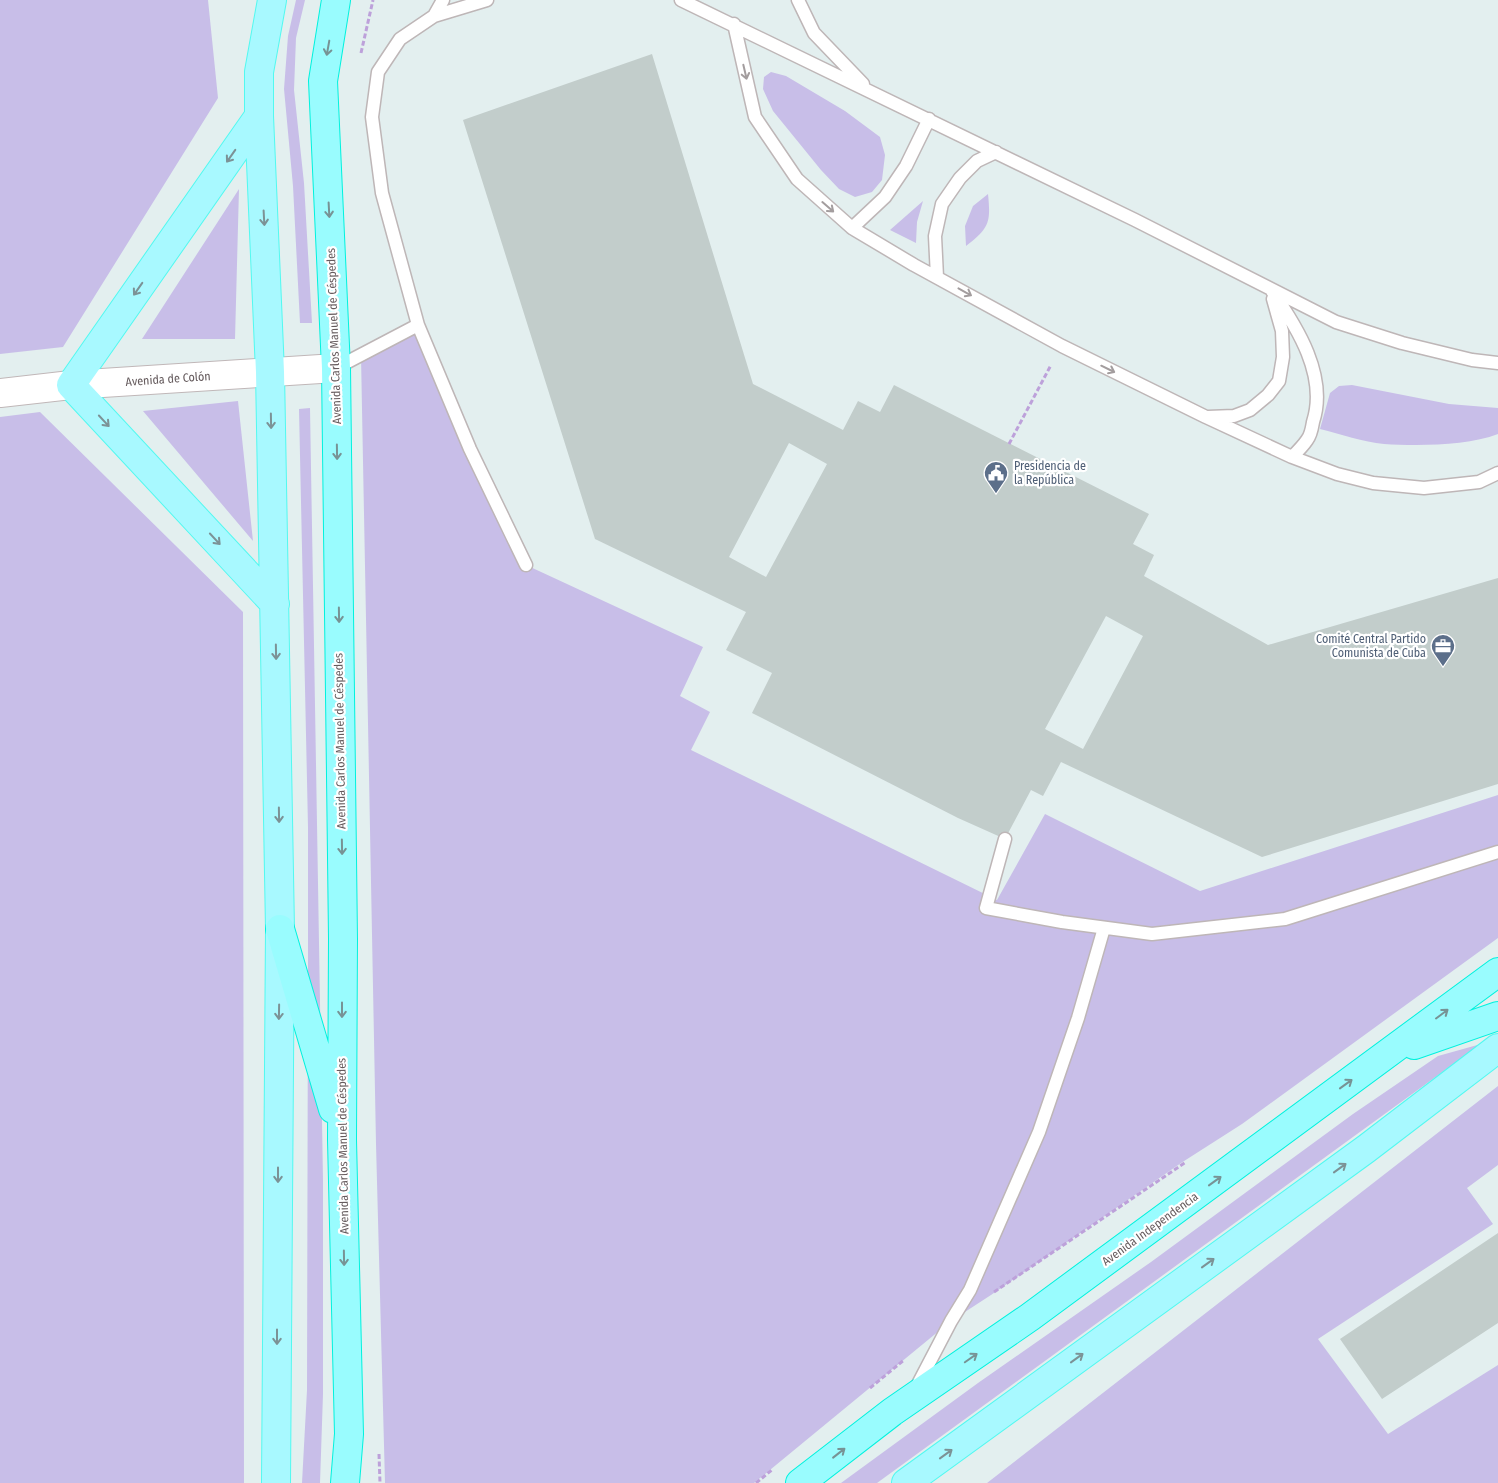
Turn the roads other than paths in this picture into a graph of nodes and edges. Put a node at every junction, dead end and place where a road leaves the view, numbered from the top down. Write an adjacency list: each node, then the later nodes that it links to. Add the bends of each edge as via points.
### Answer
1 (251, 0): 10 (main road)
2 (272, 0): 10 (main road)
3 (336, 0): 20 (highway, Avenida Carlos Manuel de Céspedes, one-way to 20, via 323,81)
4 (443, 0): 8 (lane)
5 (486, 0): 8 (lane)
6 (682, 0): 9 (lane)
7 (798, 0): 11 (lane, via 814,33)
8 (434, 16): 18 (lane, via 400,40 378,72 372,117 382,193)
9 (734, 24): 11 (lane); 15 (lane, one-way to 15, via 756,118 796,179)
10 (259, 72): 12 (main road)
11 (870, 91): 13 (lane)
12 (259, 116): 21 (main road, one-way to 21); 22 (main road, one-way to 22)
13 (929, 120): 14 (lane); 15 (lane, via 906,166 885,197)
14 (996, 152): 16 (lane, via 977,161 942,204 934,236); 17 (lane)
15 (852, 228): 16 (lane)
16 (937, 277): 24 (lane, one-way to 24, via 1062,346)
17 (1270, 289): 19 (lane, via 1336,322 1402,343); 24 (lane, via 1282,331 1283,357 1279,381 1250,410 1234,416); 25 (lane, via 1293,321 1304,344 1316,386 1316,413 1308,439)
18 (418, 325): 20 (lane); 27 (lane, via 470,449)
19 (1498, 363)
20 (336, 368): 21 (main road, Avenida de Colón); 37 (highway, Avenida Carlos Manuel de Céspedes, one-way to 37, via 343,939)
21 (270, 372): 22 (main road, Avenida de Colón); 28 (main road, one-way to 28)
22 (71, 385): 23 (main road, Avenida de Colón); 28 (main road, one-way to 28)
23 (0, 393)
24 (1206, 418): 25 (lane)
25 (1292, 457): 26 (lane, via 1364,481 1424,488 1479,482)
26 (1498, 473)
27 (526, 565)
28 (276, 604): 31 (main road, one-way to 31)
29 (1005, 839): 32 (lane, via 986,908)
30 (1498, 852): 32 (lane, via 1284,918 1152,934)
31 (280, 928): 37 (highway); 40 (main road, one-way to 40)
32 (1104, 928): 38 (lane, via 1078,1018 1039,1132 970,1290 950,1321)
33 (1498, 972): 36 (highway, Avenida Independencia, one-way to 33)
34 (1498, 1016): 36 (highway)
35 (1498, 1048): 44 (main road, one-way to 35, via 1366,1149)
36 (1389, 1053): 38 (highway, Avenida Independencia, one-way to 36, via 1030,1317)
37 (342, 1140): 39 (highway, Avenida Carlos Manuel de Céspedes, one-way to 39)
38 (911, 1400): 43 (highway, Avenida Independencia, one-way to 38)
39 (349, 1434): 41 (highway, Avenida Carlos Manuel de Céspedes); 42 (highway)
40 (276, 1483)
41 (345, 1483)
42 (354, 1483)
43 (800, 1483)
44 (906, 1483)

